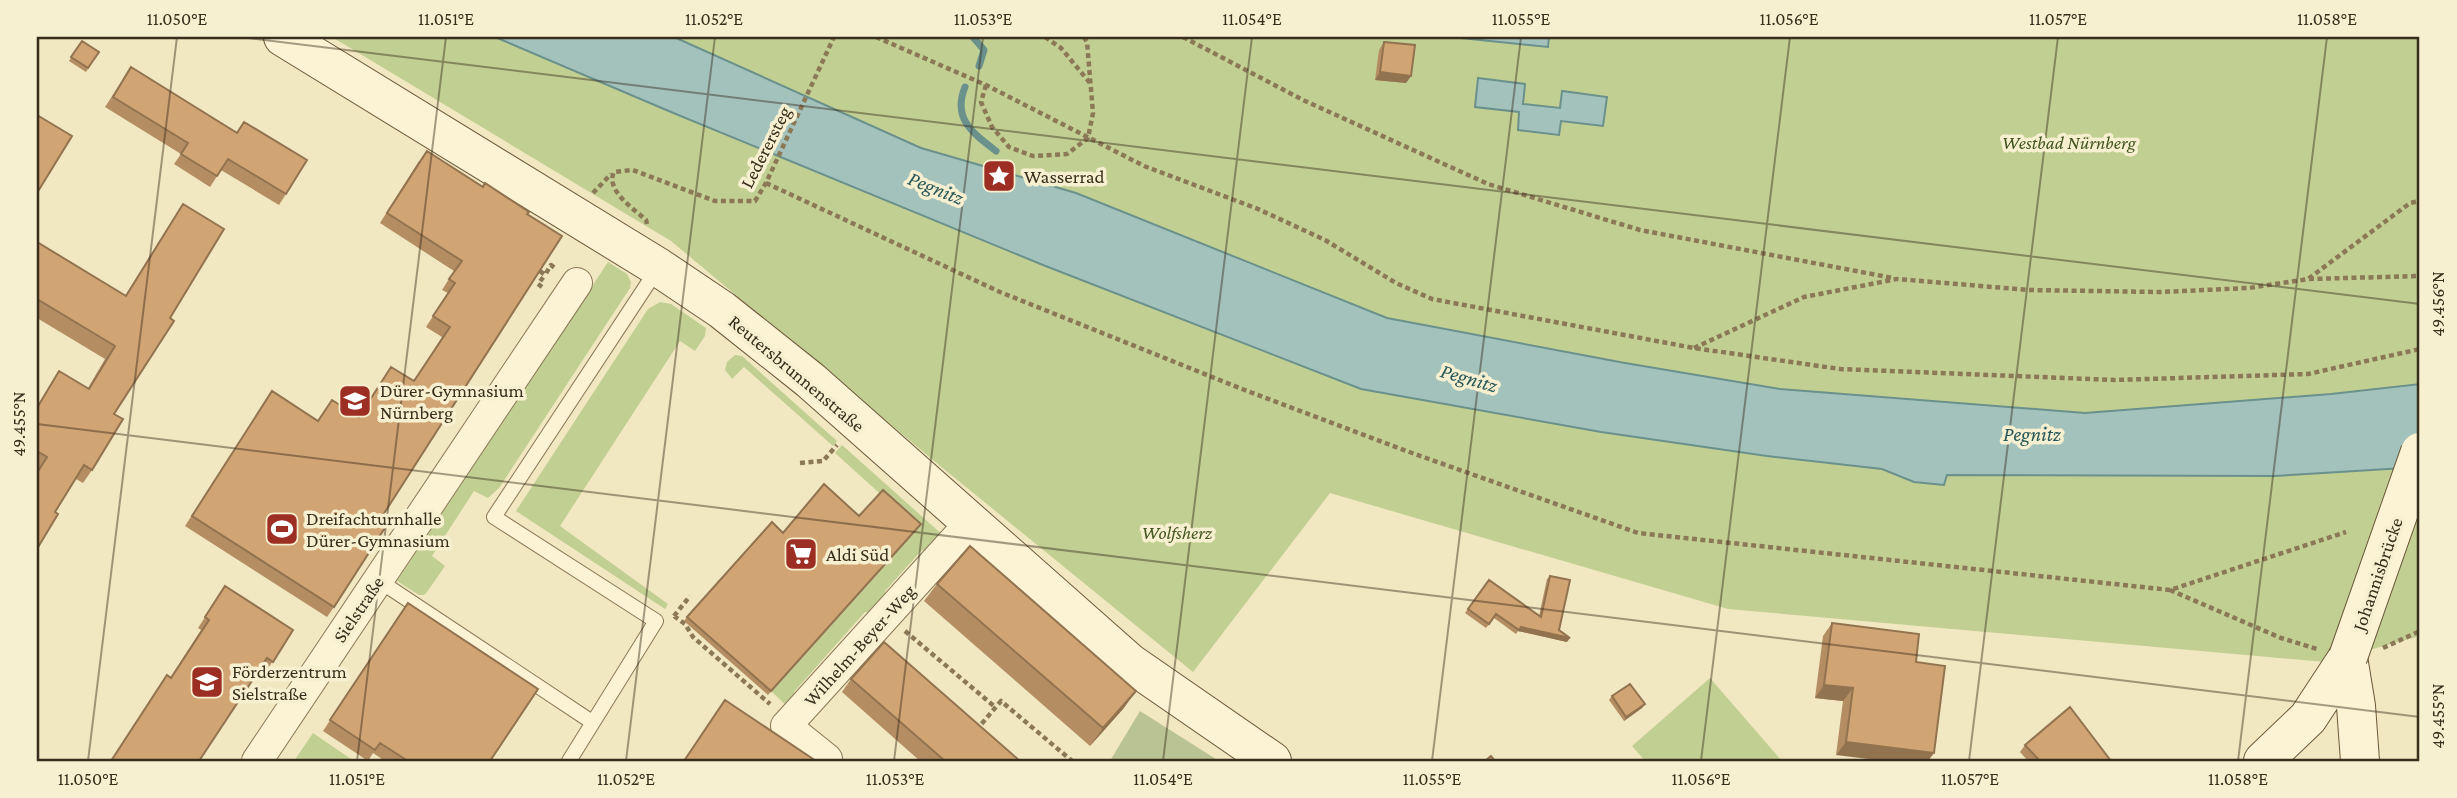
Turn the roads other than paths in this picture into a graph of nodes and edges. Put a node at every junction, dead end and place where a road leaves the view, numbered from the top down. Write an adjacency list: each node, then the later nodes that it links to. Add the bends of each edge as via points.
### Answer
1 (283, 37): 2 (street, Reutersbrunnenstraße)
2 (647, 260): 5 (street, Reutersbrunnenstraße, via 758,337); 8 (lane, via 494,517 656,621)
3 (577, 283): 6 (street, Sielstraße)
4 (2420, 452): 7 (street, Johannisbrücke, bridge)
5 (970, 523): 11 (street, Wilhelm-Beyer-Weg, via 786,726); 12 (street, Reutersbrunnenstraße, via 1130,663)
6 (378, 580): 8 (lane); 9 (street, Sielstraße)
7 (2348, 657): 13 (street, via 2308,718); 14 (street)
8 (592, 722): 10 (lane)
9 (257, 761)
10 (569, 761)
11 (825, 761)
12 (1272, 761)
13 (2263, 761)
14 (2360, 761)

